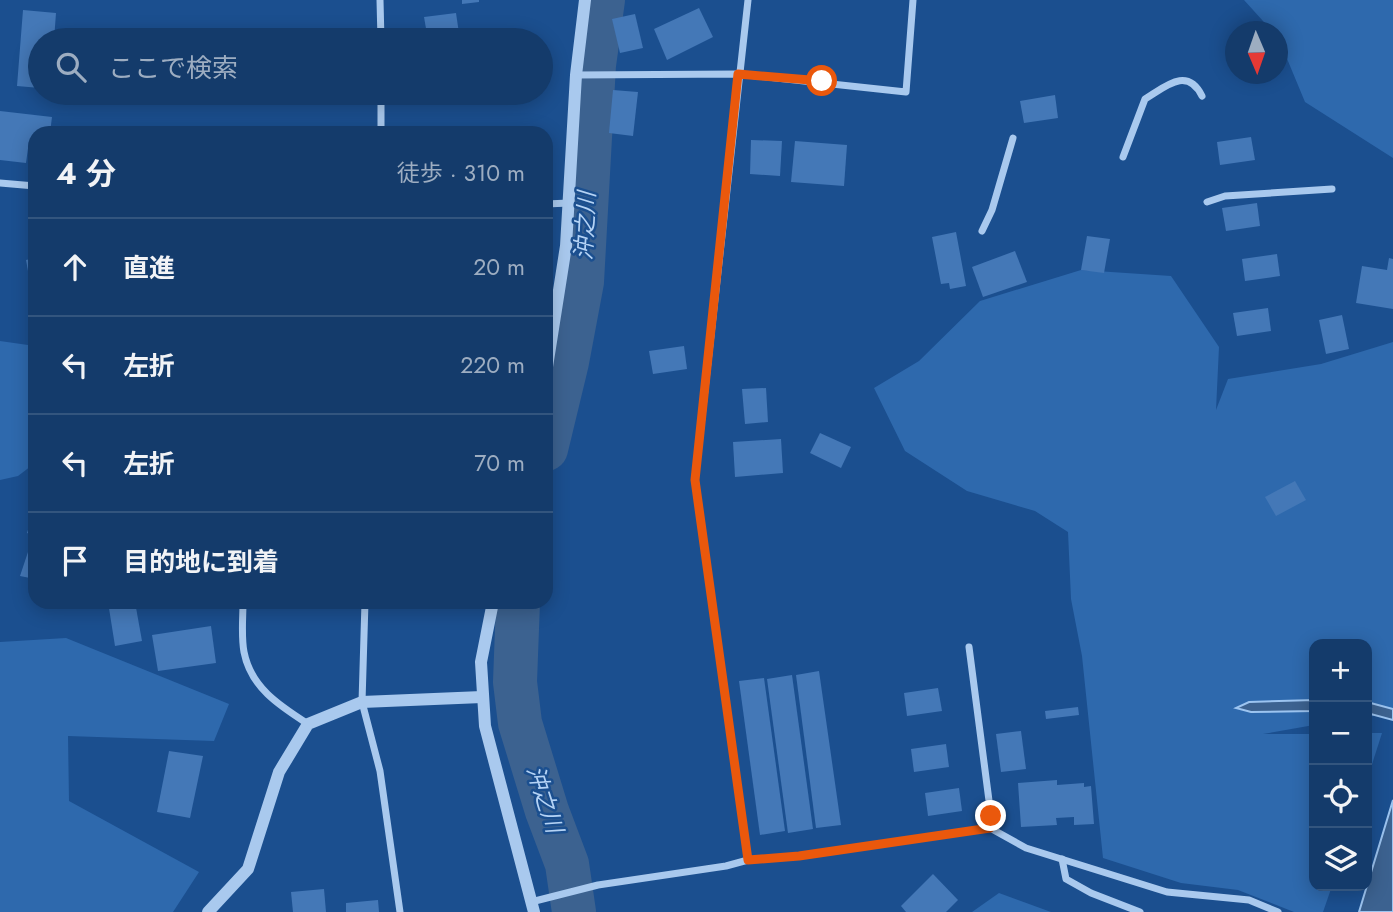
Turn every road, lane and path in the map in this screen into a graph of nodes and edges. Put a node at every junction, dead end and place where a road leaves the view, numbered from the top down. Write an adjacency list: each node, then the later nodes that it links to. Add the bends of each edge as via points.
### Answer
1 (380, 0): 5 (street)
2 (585, 0): 7 (street)
3 (748, 0): 6 (street)
4 (913, 0): 6 (street, via 906,92)
5 (381, 28)
6 (738, 74): 7 (street); 30 (street, via 695,480)
7 (576, 75): 16 (street)
8 (1202, 96): 12 (street, via 1185,79 1145,99)
9 (381, 105): 10 (street)
10 (381, 126)
11 (1013, 138): 19 (street)
12 (1123, 157)
13 (0, 183): 14 (street)
14 (28, 185)
15 (1332, 189): 17 (street, via 1225,196)
16 (569, 202): 18 (street); 20 (street)
17 (1207, 202)
18 (553, 203)
19 (982, 231)
20 (553, 329)
21 (243, 609): 27 (street, via 244,652 255,679 272,700)
22 (365, 609): 26 (street)
23 (492, 609): 25 (street, via 481,662)
24 (969, 647): 28 (street)
25 (482, 697): 26 (street); 31 (street, via 494,767)
26 (362, 702): 27 (street); 33 (street, via 380,771)
27 (309, 724): 32 (street, via 279,772 248,869)
28 (990, 828): 29 (street, via 1026,848); 30 (street)
29 (1062, 859): 34 (street, via 1066,879); 35 (street, via 1167,892 1249,901)
30 (748, 860): 31 (street, via 598,885)
31 (533, 907)
32 (208, 912)
33 (400, 912)
34 (1140, 912)
35 (1278, 912)

